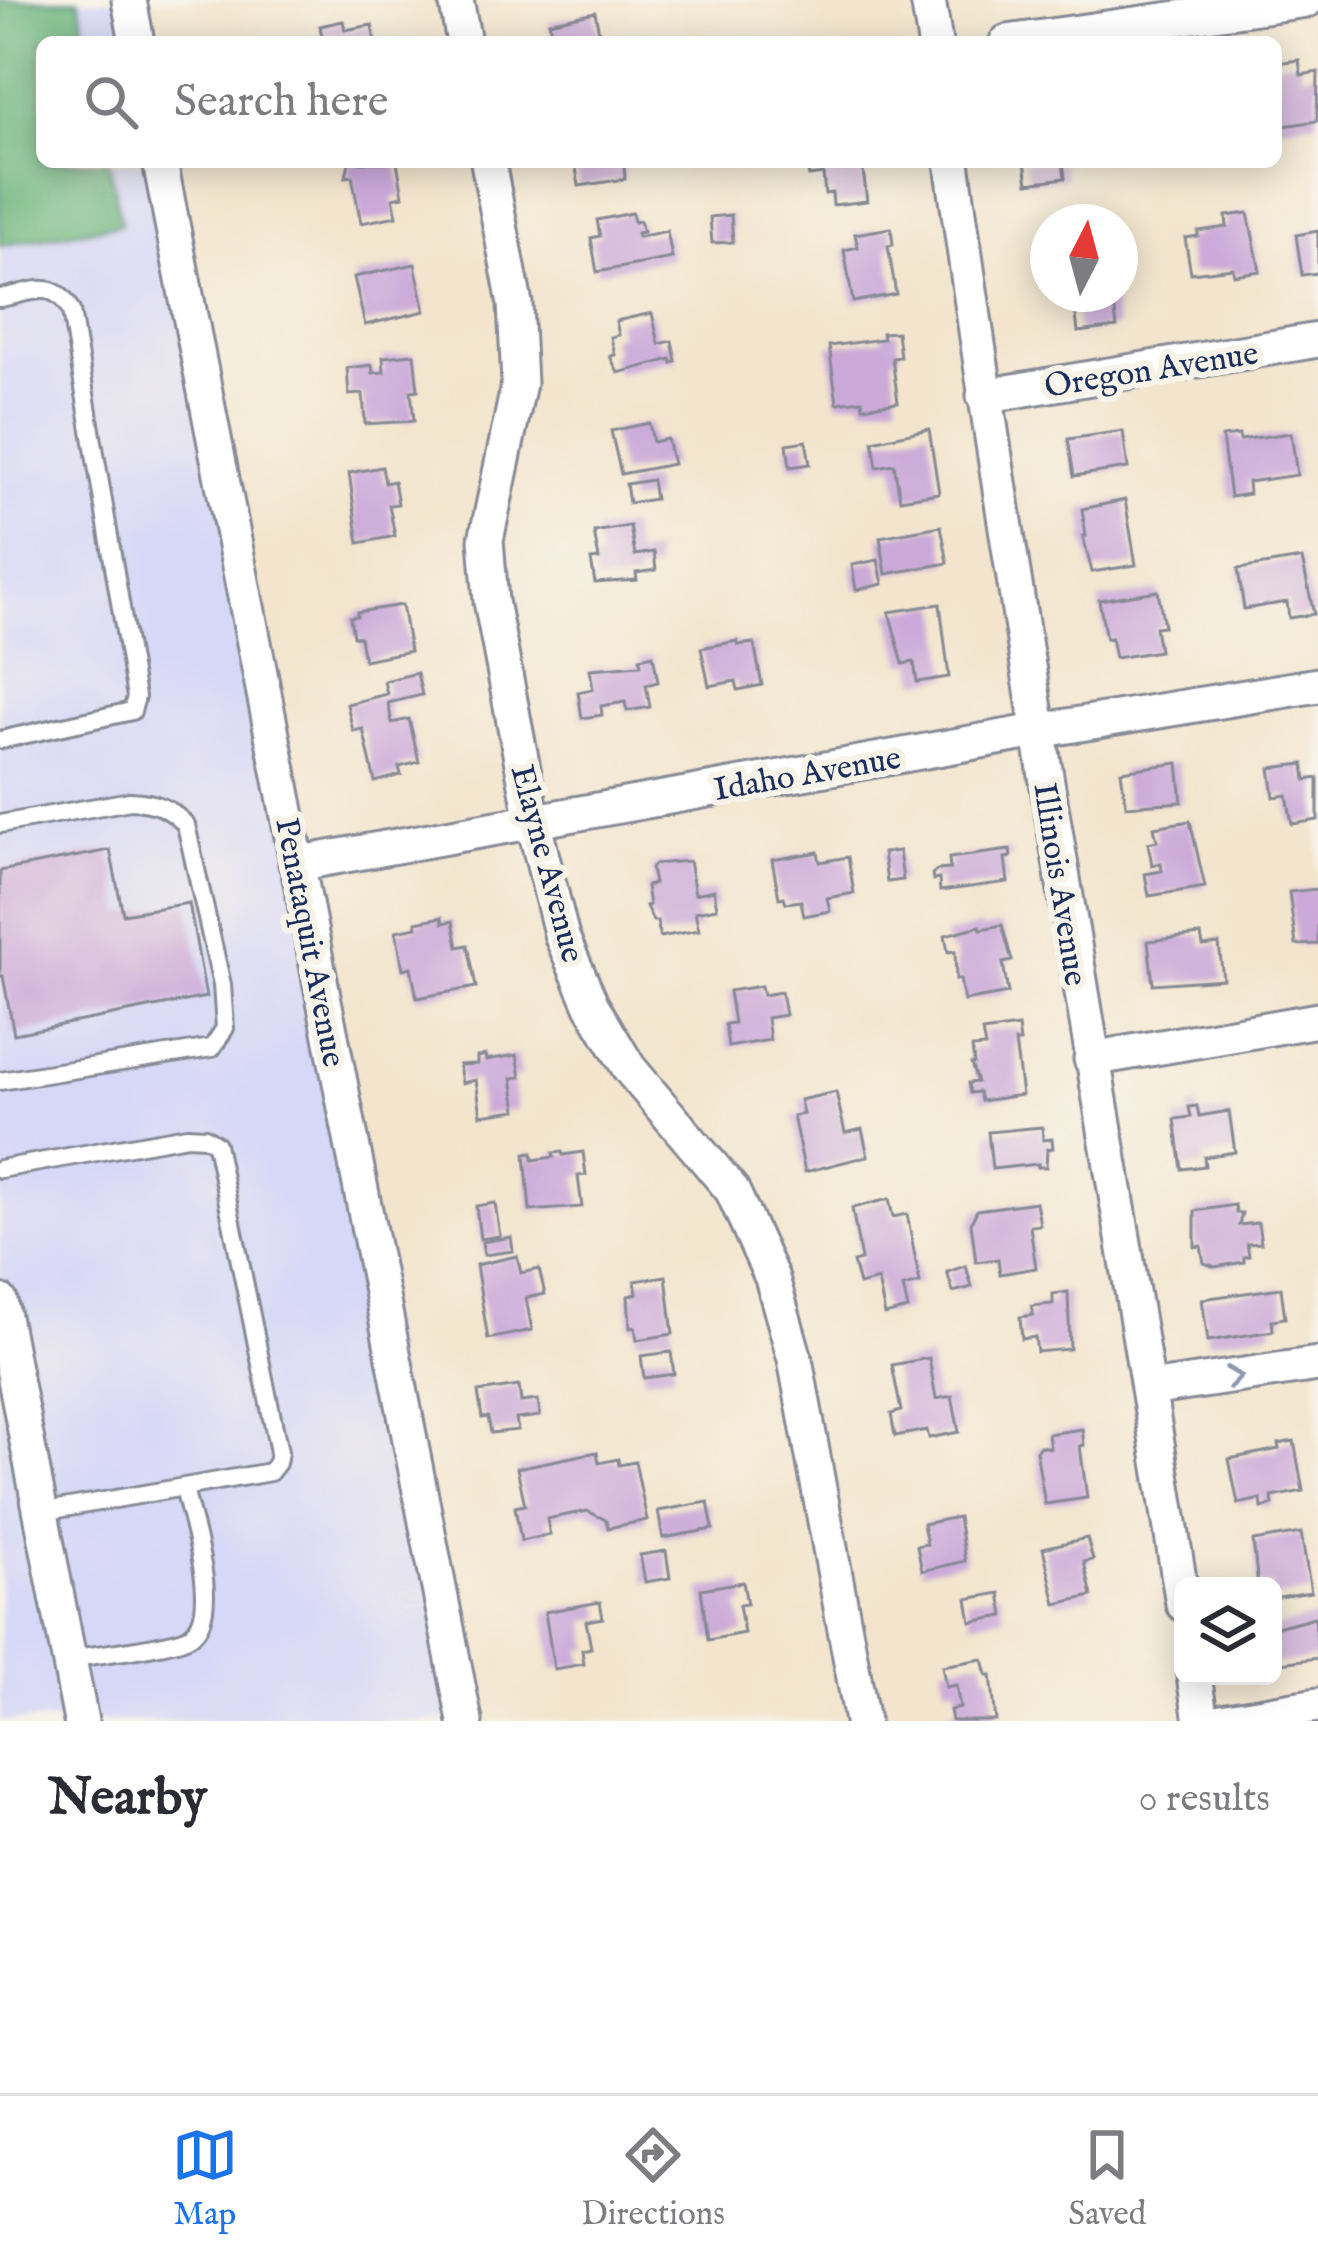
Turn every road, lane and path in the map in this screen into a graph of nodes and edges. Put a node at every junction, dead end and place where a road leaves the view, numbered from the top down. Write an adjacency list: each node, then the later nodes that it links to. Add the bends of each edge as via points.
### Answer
1 (129, 0): 5 (street)
2 (456, 0): 6 (street)
3 (928, 0): 7 (street)
4 (1307, 0): 8 (street)
5 (136, 36)
6 (463, 36)
7 (934, 36)
8 (1049, 36)
9 (161, 168): 20 (street, Penataquit Avenue)
10 (489, 168): 18 (street, Elayne Avenue, via 515,304 519,383 485,540)
11 (953, 168): 14 (street, Illinois Avenue)
12 (0, 298): 17 (lane, via 51,289 71,311 136,697 132,710 112,718)
13 (1318, 340): 14 (street, Oregon Avenue)
14 (984, 396): 16 (street, Illinois Avenue)
15 (1318, 685): 16 (street, Idaho Avenue)
16 (1037, 730): 18 (street, Idaho Avenue); 22 (street, Illinois Avenue)
17 (0, 740)
18 (533, 821): 20 (street, Idaho Avenue); 36 (street, Elayne Avenue, via 562,938 592,1006 629,1068 732,1190 772,1278 795,1359)
19 (0, 824): 23 (lane, via 130,801 172,811 186,825 225,1028 212,1048)
20 (296, 864): 35 (street, Penataquit Avenue)
21 (1318, 1020): 22 (street)
22 (1091, 1059): 27 (street, Illinois Avenue)
23 (0, 1081)
24 (0, 1169): 28 (lane, via 187,1136 216,1144 279,1452 270,1472)
25 (0, 1301): 29 (street)
26 (1318, 1364): 27 (street, one-way to 26)
27 (1149, 1389): 30 (street, Illinois Avenue)
28 (184, 1488): 29 (lane); 31 (lane, via 208,1600 204,1620 188,1637)
29 (41, 1512): 31 (street)
30 (1179, 1577)
31 (69, 1659): 34 (street)
32 (1196, 1685): 37 (street)
33 (1318, 1705): 38 (street)
34 (81, 1721)
35 (465, 1721)
36 (862, 1721)
37 (1202, 1721)
38 (1221, 1721)

